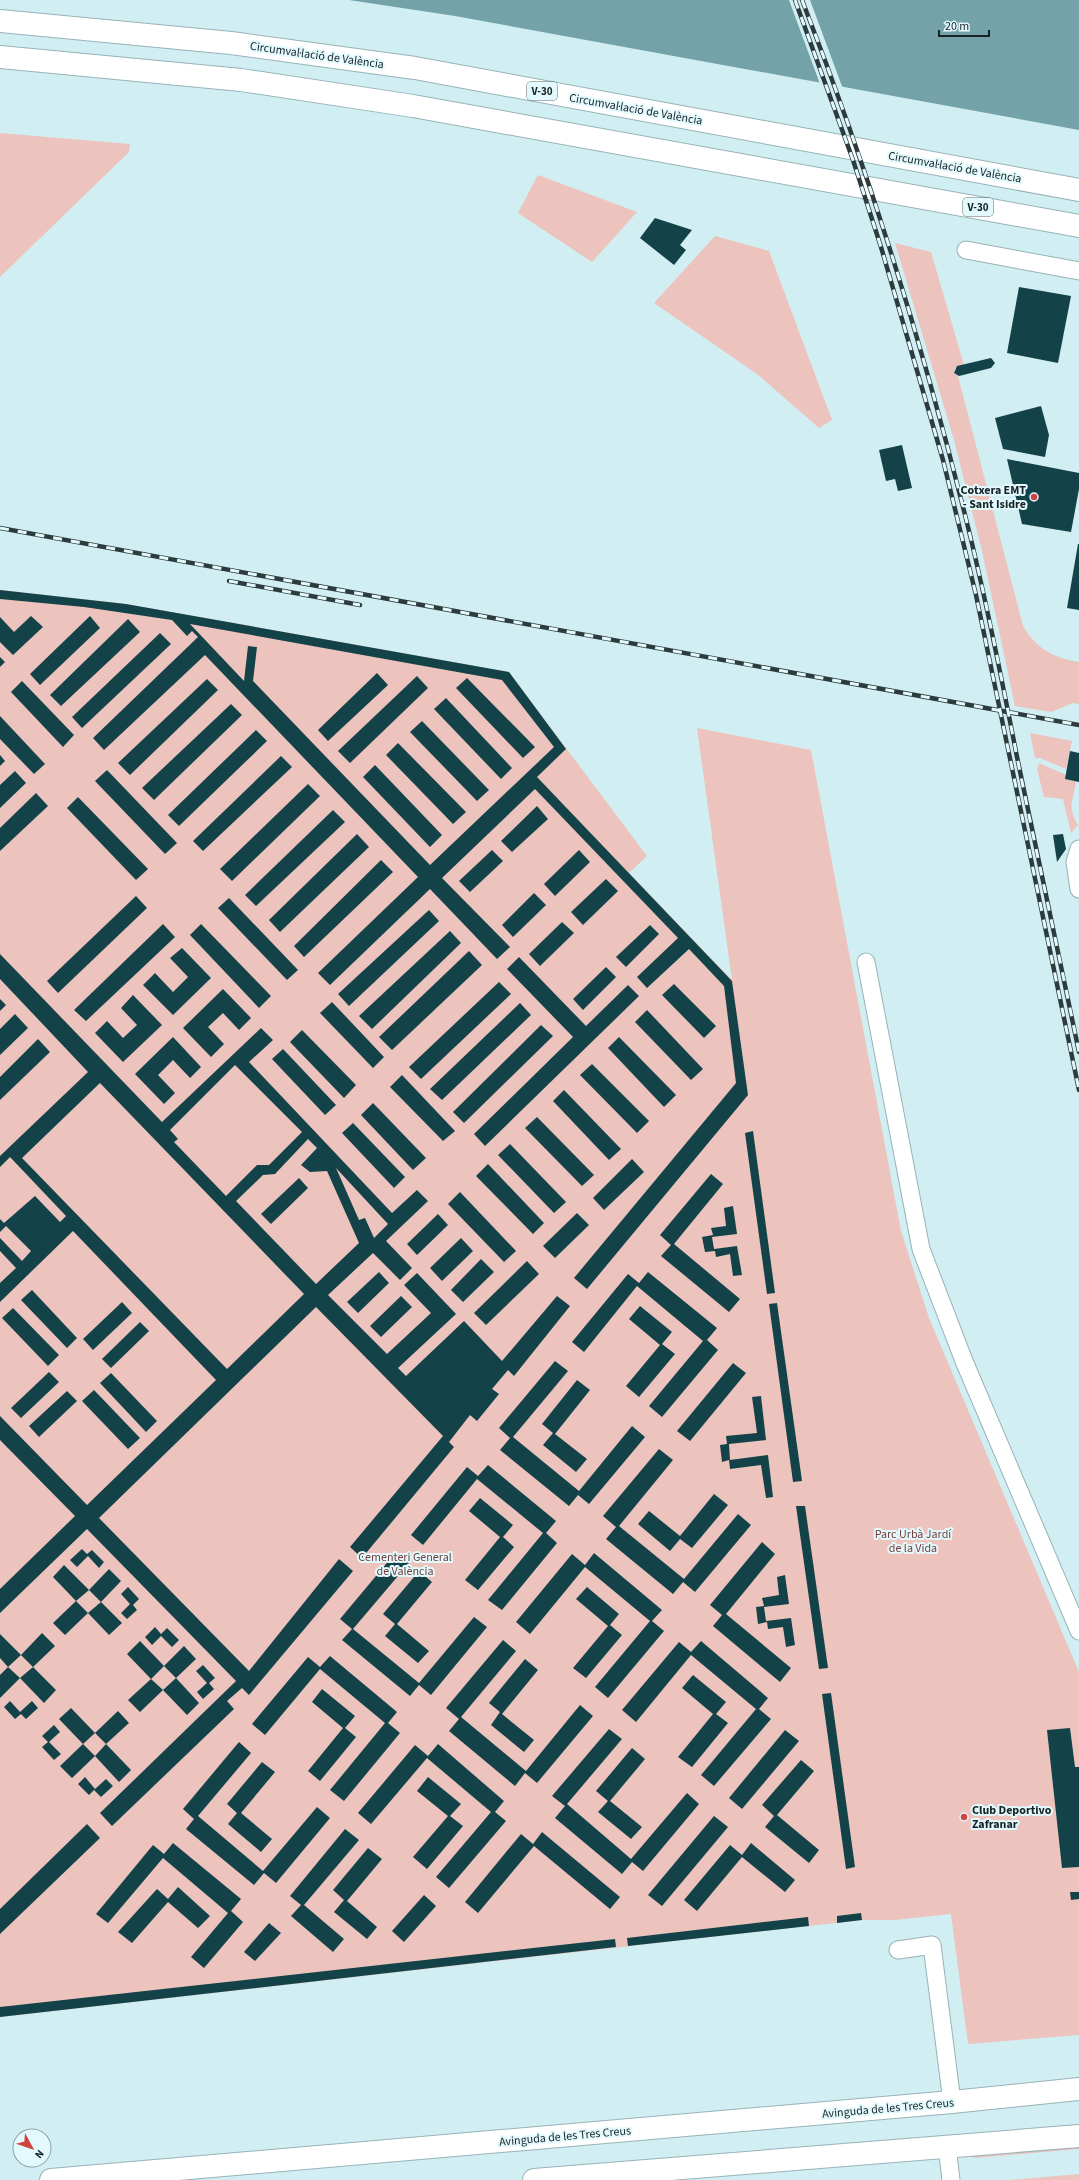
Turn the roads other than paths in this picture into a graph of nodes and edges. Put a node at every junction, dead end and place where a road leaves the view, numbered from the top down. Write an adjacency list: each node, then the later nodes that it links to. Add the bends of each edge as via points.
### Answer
1 (0, 21): 3 (main road, Circumval·lació de València / V-30, via 232,43 415,68)
2 (0, 57): 4 (main road, V-30, via 241,80 413,106)
3 (1079, 190)
4 (1079, 226)
5 (966, 250): 6 (street)
6 (1079, 271)
7 (1079, 849): 8 (street, via 1075,868)
8 (1079, 889)
9 (866, 962): 10 (street, via 921,1249 964,1361)
10 (1079, 1631)
11 (898, 1950): 13 (street, via 932,1946)
12 (1079, 2089): 13 (main road, Avinguda de les Tres Creus)
13 (952, 2102): 16 (main road, Avinguda de les Tres Creus)
14 (1079, 2136): 15 (main road)
15 (947, 2146): 17 (main road); 18 (street)
16 (51, 2180)
17 (534, 2180)
18 (951, 2180)

